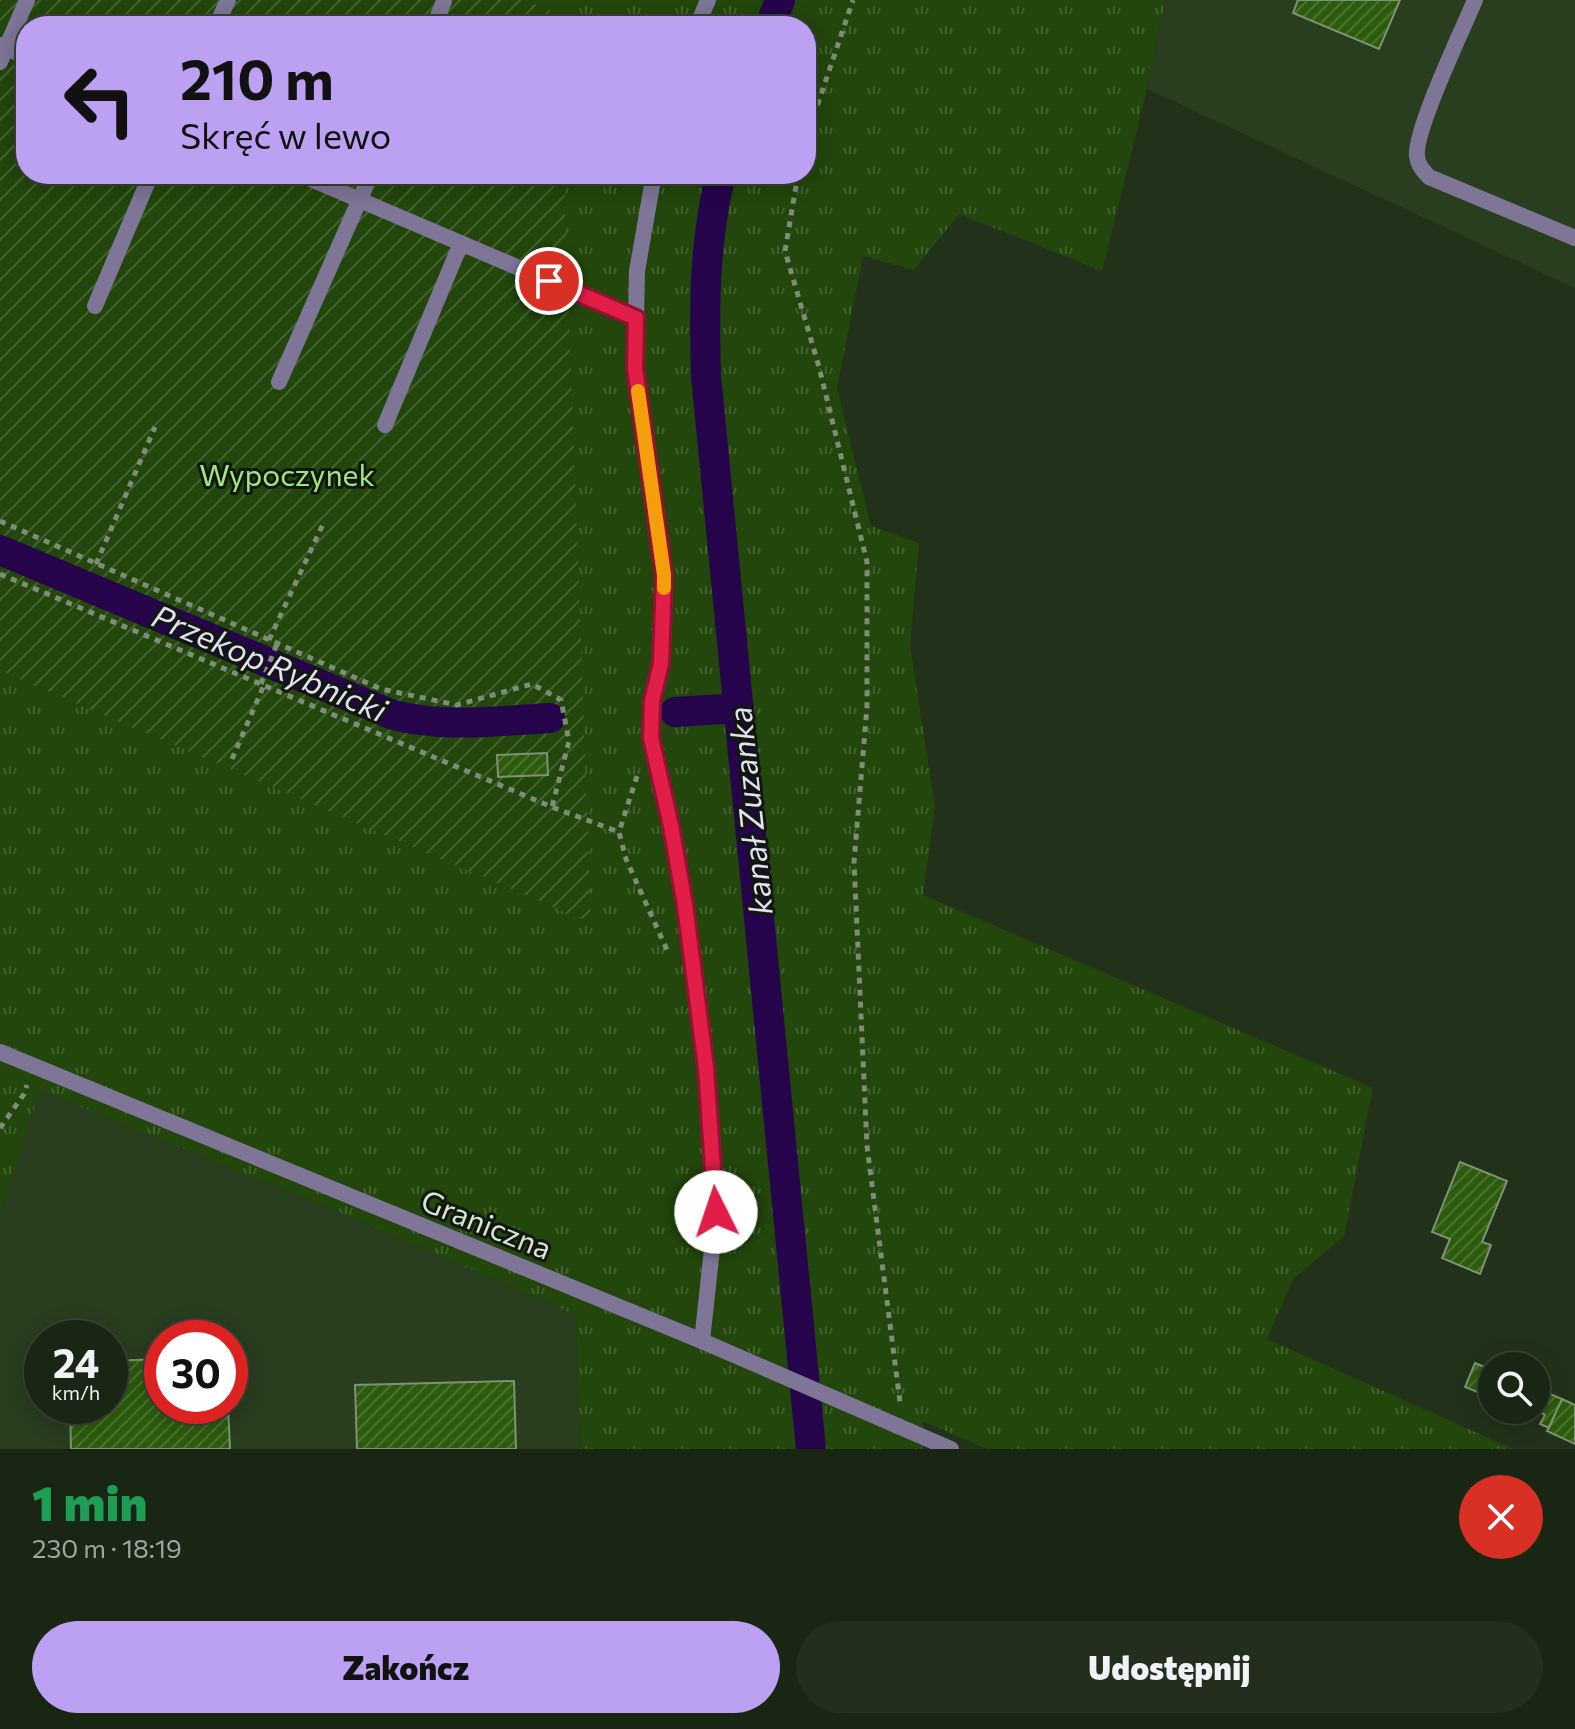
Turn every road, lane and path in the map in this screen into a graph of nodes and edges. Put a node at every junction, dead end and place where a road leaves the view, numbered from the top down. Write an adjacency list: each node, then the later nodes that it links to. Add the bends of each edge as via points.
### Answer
1 (853, 0): 5 (path)
2 (1475, 0): 12 (street, via 1423,125 1416,154 1421,168 1429,177)
3 (16, 23): 4 (street)
4 (2, 52)
5 (816, 109)
6 (147, 184): 14 (street)
7 (322, 184): 11 (street)
8 (367, 184): 11 (street)
9 (652, 184): 15 (street, via 637,271)
10 (796, 184): 35 (path, via 785,251 867,562 867,707 854,878 867,1146)
11 (360, 200): 13 (street); 16 (street)
12 (1575, 238)
13 (461, 243): 15 (street); 17 (street)
14 (95, 306)
15 (636, 318): 26 (street, via 635,368 664,575 661,663)
16 (279, 382)
17 (385, 425)
18 (155, 427): 21 (path)
19 (0, 521): 21 (path)
20 (324, 522): 23 (path)
21 (96, 564): 23 (path)
22 (0, 574): 25 (path)
23 (269, 640): 24 (path)
24 (277, 644): 25 (path); 28 (path, via 381,689 457,705 532,684 561,700 569,741)
25 (263, 684): 27 (path); 28 (path)
26 (651, 738): 29 (path); 34 (street, via 685,905 706,1068 716,1212)
27 (232, 759)
28 (552, 807): 29 (path)
29 (619, 832): 30 (path)
30 (669, 956)
31 (0, 1052): 32 (street, Graniczna)
32 (33, 1066): 33 (path, via 24,1094); 34 (street, Graniczna)
33 (0, 1128)
34 (702, 1341): 35 (street, Graniczna)
35 (904, 1428): 36 (street, Graniczna)
36 (951, 1449)

